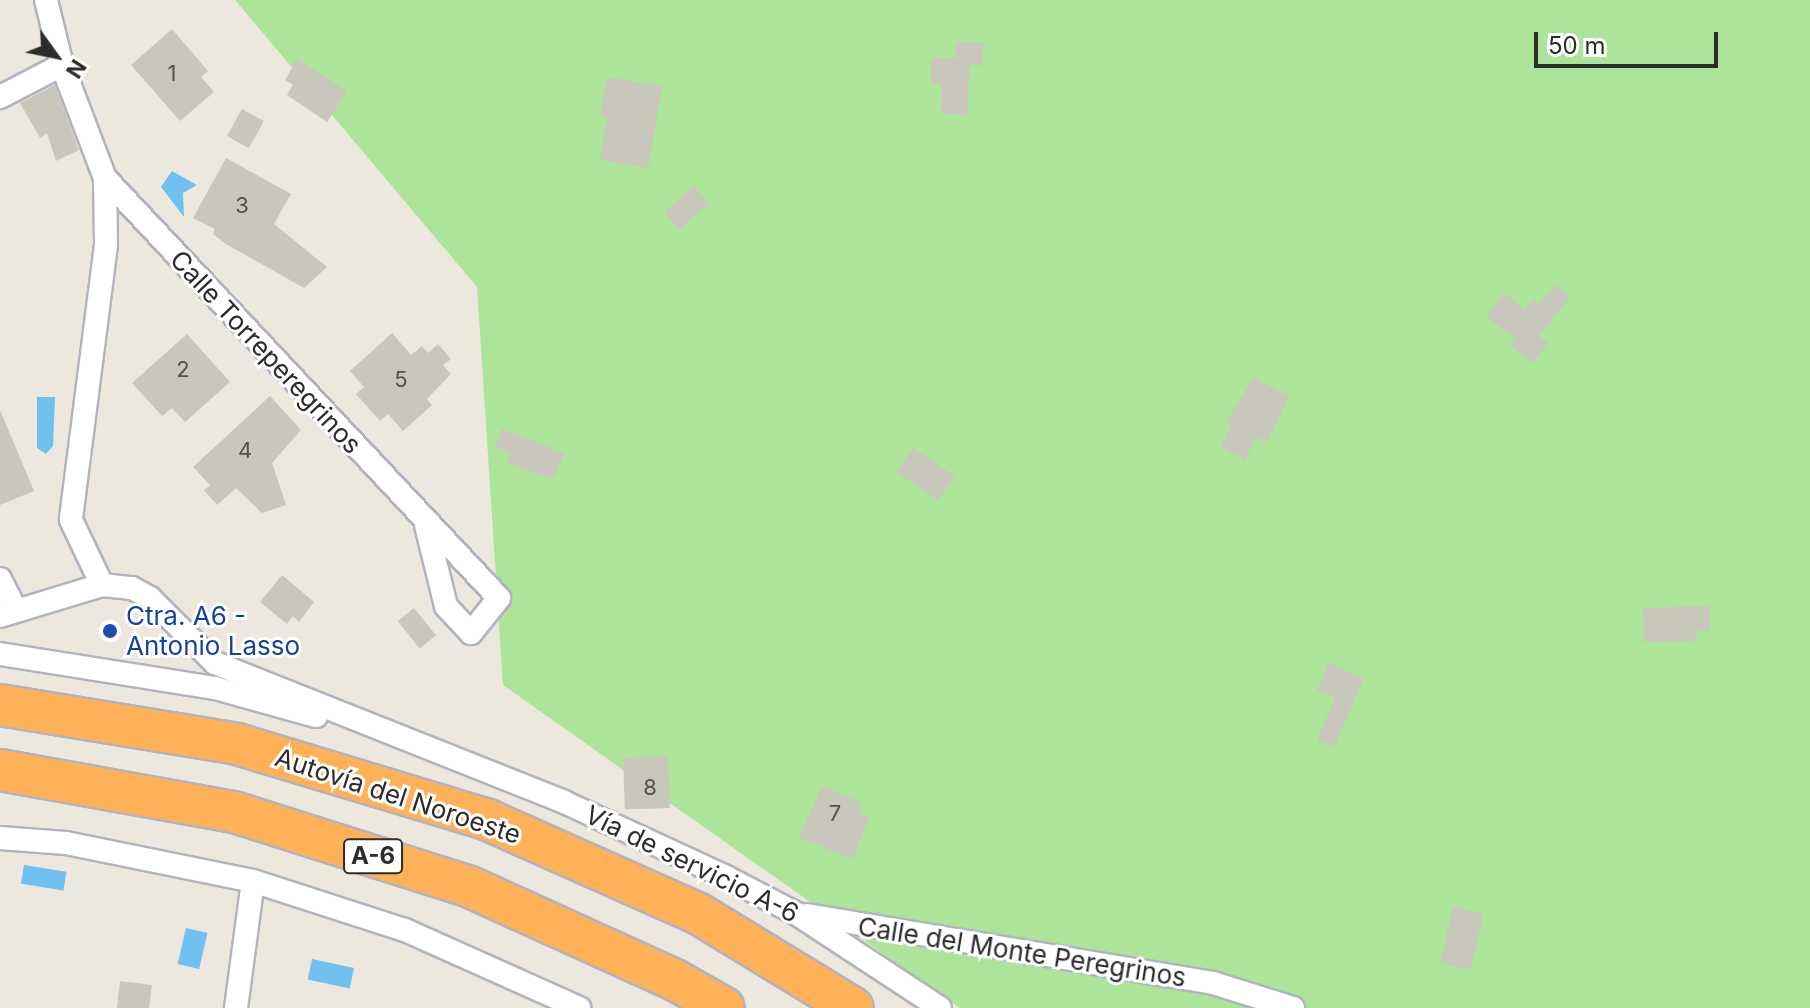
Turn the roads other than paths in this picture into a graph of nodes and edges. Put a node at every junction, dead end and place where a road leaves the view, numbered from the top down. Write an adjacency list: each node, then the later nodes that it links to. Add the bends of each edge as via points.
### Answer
1 (46, 0): 2 (street)
2 (62, 65): 3 (street); 4 (street)
3 (0, 97)
4 (105, 178): 5 (street, Calle Torreperegrinos); 7 (street, via 106,245 71,520)
5 (426, 525)
6 (0, 579): 8 (street)
7 (102, 585): 8 (street); 11 (street, via 132,588 150,598 215,663)
8 (7, 612)
9 (0, 654): 11 (street, via 215,688)
10 (0, 705): 19 (highway, Autovía del Noroeste, via 39,707 237,744 488,820 699,914)
11 (429, 748): 15 (street, Vía de servicio A-6, via 564,802)
12 (0, 770): 18 (highway, A-6, via 234,812 470,887 675,980)
13 (0, 838): 14 (street, via 66,843)
14 (253, 881): 16 (street); 17 (street, via 405,930)
15 (797, 914): 20 (street, Vía de servicio A-6); 21 (street, Calle del Monte Peregrinos, via 1213,983)
16 (236, 1008)
17 (579, 1008)
18 (724, 1008)
19 (853, 1008)
20 (940, 1008)
21 (1293, 1008)

